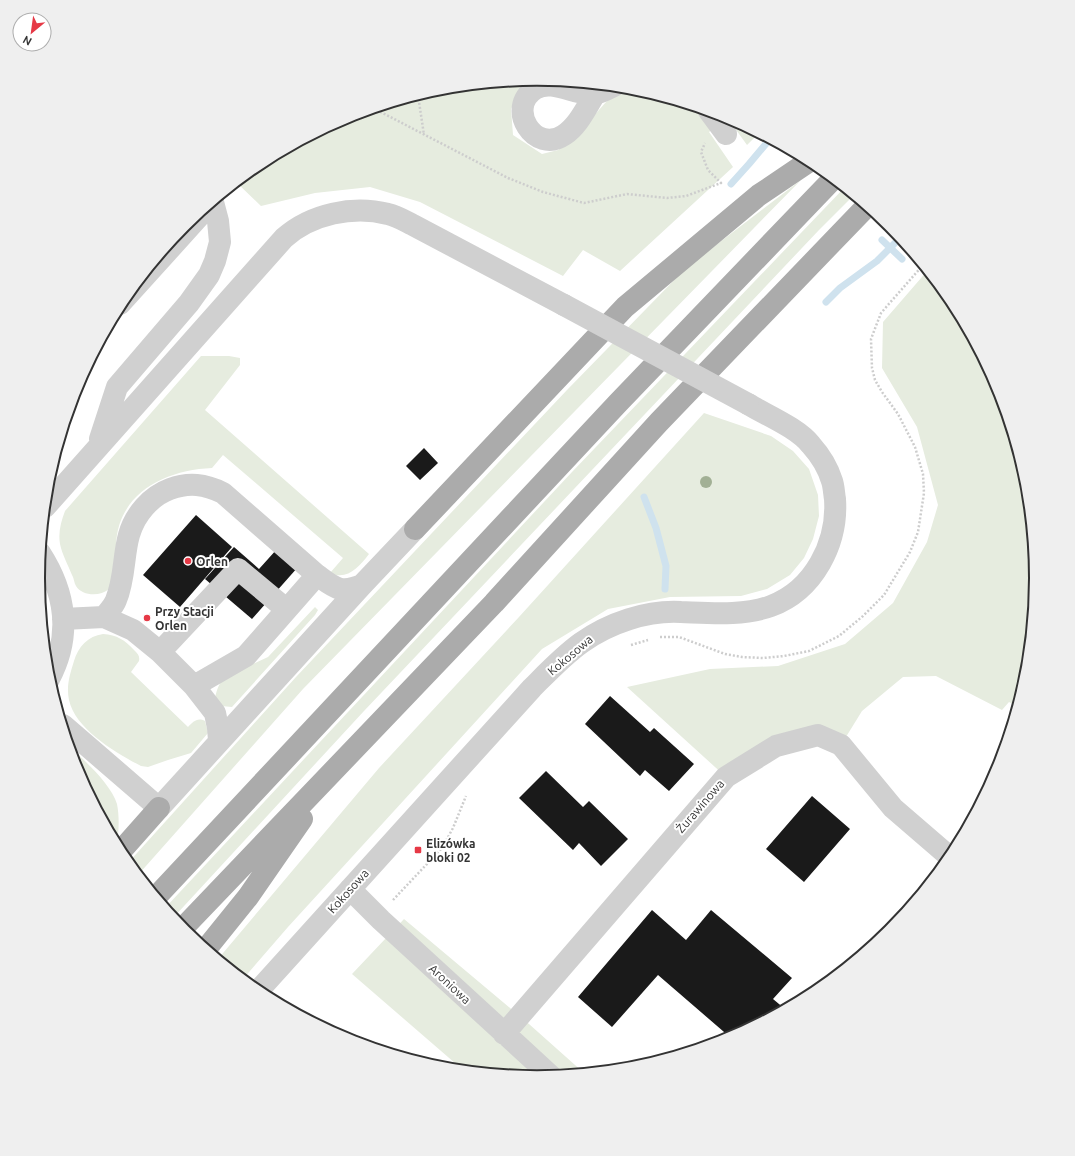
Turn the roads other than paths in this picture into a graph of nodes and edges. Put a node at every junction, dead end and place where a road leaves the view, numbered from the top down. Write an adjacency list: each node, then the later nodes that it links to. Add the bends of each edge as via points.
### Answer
1 (715, 119): 2 (street)
2 (726, 134)
3 (804, 165): 9 (main road, via 759,195 625,307)
4 (830, 182): 26 (main road, via 618,403)
5 (214, 207): 7 (street, via 220,242 216,261 189,303 117,387)
6 (864, 209): 21 (main road, via 659,422 494,603)
7 (98, 448): 8 (street, Kokosowa); 25 (street, Kokosowa, bridge, via 284,238 307,222 329,215 365,211 389,214 414,225 748,404 798,433 810,443 826,467 832,482 835,521 829,546 817,570 797,591 771,606 747,611 654,613 623,622 582,642 532,688)
8 (51, 500)
9 (415, 529): 12 (street)
10 (46, 562): 15 (street, via 59,591)
11 (317, 575): 12 (street, via 341,590); 13 (street); 14 (street, via 223,493 202,484 184,485 152,498 140,513 129,534 122,584 116,602)
12 (362, 585): 20 (street)
13 (286, 609): 16 (street, via 238,569); 18 (street, via 246,656)
14 (104, 617): 15 (street); 16 (street, via 134,630)
15 (63, 619): 17 (street, via 60,651)
16 (160, 652): 18 (street)
17 (53, 670)
18 (194, 686): 20 (street, via 215,713)
19 (69, 731): 22 (street)
20 (219, 740): 22 (street)
21 (343, 761): 27 (main road); 28 (main road, via 248,897)
22 (159, 808): 23 (main road)
23 (125, 847)
24 (946, 854): 30 (street, Żurawinowa, via 893,808 841,745 818,735 776,746 726,776)
25 (350, 889): 29 (street, Kokosowa); 30 (street, Aroniowa)
26 (159, 893)
27 (187, 924)
28 (209, 945)
29 (263, 986)
30 (504, 1034): 31 (street, Aroniowa)
31 (543, 1070)

